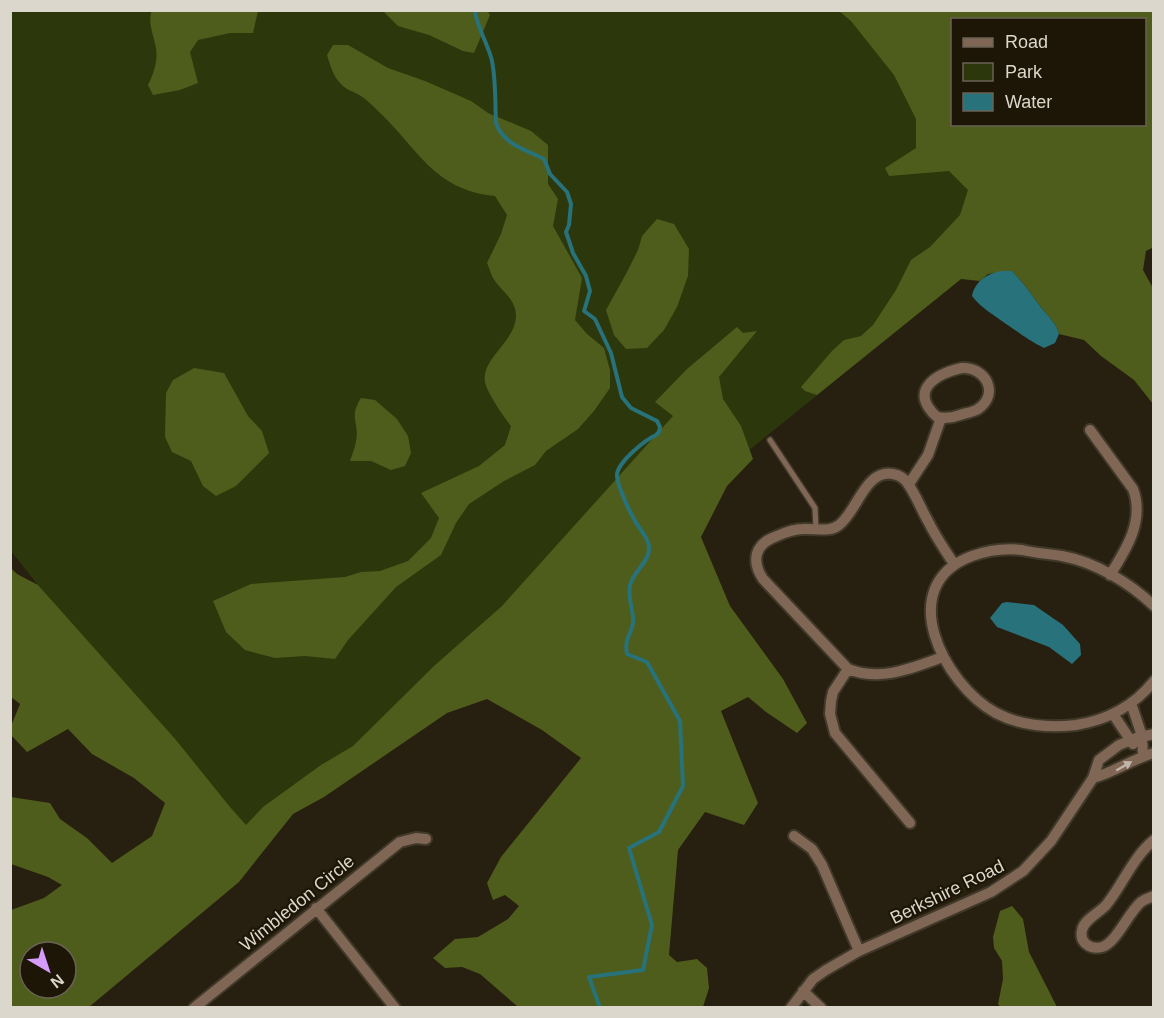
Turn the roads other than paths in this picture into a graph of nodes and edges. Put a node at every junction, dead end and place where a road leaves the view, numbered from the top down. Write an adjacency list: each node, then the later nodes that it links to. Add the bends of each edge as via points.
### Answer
1 (941, 418): 1 (street, via 978,410 988,394 982,375 962,368 933,380 925,399 932,412); 4 (street, via 928,455)
2 (1090, 430): 7 (street, via 1137,498 1132,536)
3 (770, 440): 5 (lane, via 815,508)
4 (909, 484): 5 (street, via 892,474 877,477 846,520 828,530); 6 (street)
5 (816, 529): 10 (street, via 790,530 769,539 757,553 757,570)
6 (954, 564): 7 (street, via 998,549 1013,549 1063,556); 9 (street, via 939,581 930,607)
7 (1110, 575): 8 (street)
8 (1154, 606)
9 (943, 657): 10 (street, via 886,675); 13 (street, via 973,697 1007,718 1061,727)
10 (848, 669): 19 (street, via 831,701 835,733)
11 (1154, 681): 12 (street)
12 (1131, 704): 13 (street); 15 (street)
13 (1113, 714): 16 (street)
14 (1154, 734): 15 (street, Berkshire Road)
15 (1142, 736): 16 (street, Berkshire Road); 17 (street)
16 (1130, 740): 17 (street); 18 (street, Berkshire Road, via 1099,760)
17 (1148, 754): 18 (street, one-way to 17)
18 (1093, 778): 25 (street, Berkshire Road, via 1051,841 1023,871 991,892)
19 (910, 824)
20 (794, 836): 25 (street, via 812,849 822,865)
21 (426, 839): 24 (street, Wimbledon Circle, via 400,842)
22 (1154, 840): 23 (street, via 1100,913 1086,923 1082,930 1084,942 1090,948 1107,945 1142,901)
23 (1154, 896)
24 (316, 908): 27 (street, Wimbledon Circle); 28 (street)
25 (859, 951): 26 (street, Berkshire Road, via 813,979)
26 (803, 991): 29 (street, Berkshire Road); 30 (street)
27 (194, 1008)
28 (395, 1008)
29 (791, 1008)
30 (821, 1008)

